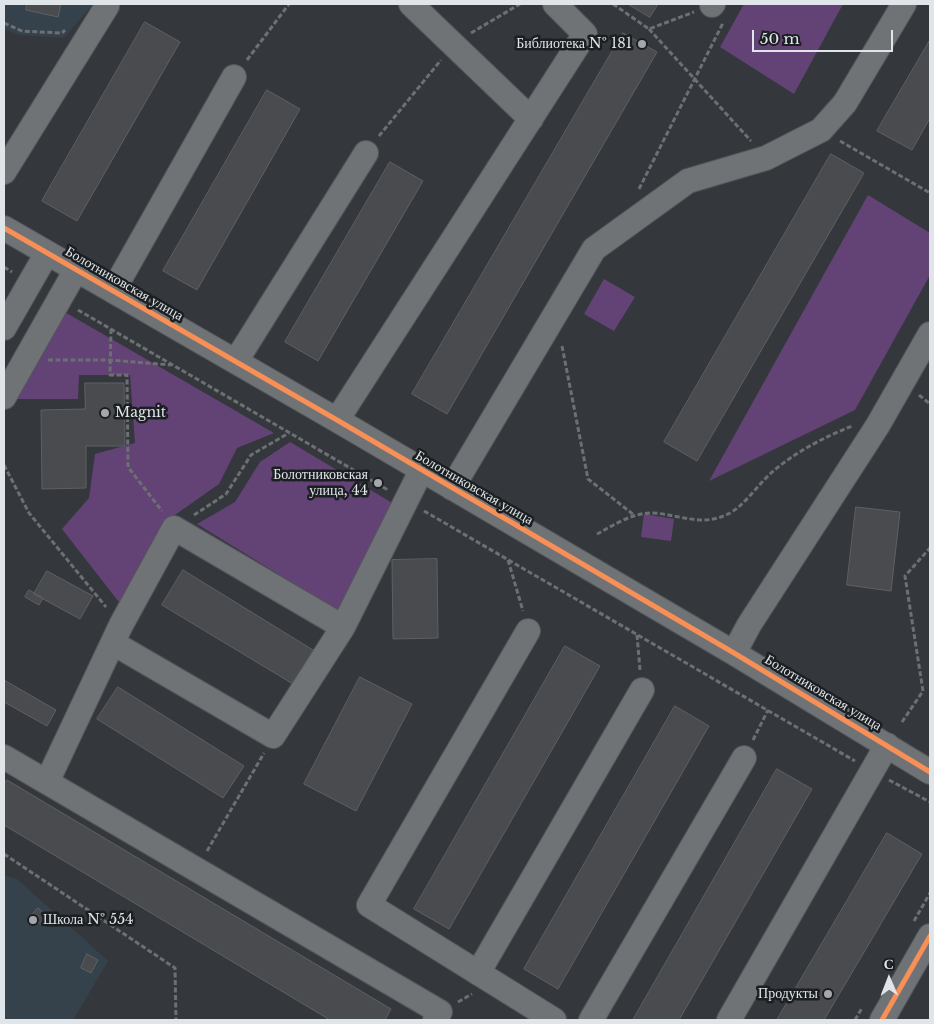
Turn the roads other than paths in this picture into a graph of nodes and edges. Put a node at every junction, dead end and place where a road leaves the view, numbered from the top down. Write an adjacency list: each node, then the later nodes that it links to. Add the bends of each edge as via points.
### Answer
1 (411, 4): 6 (street)
2 (904, 4): 19 (street, via 845,104 821,130 766,158 688,181 594,249)
3 (107, 6): 8 (street)
4 (568, 9): 6 (street, via 585,34)
5 (234, 77): 12 (street)
6 (531, 119): 17 (street)
7 (366, 152): 15 (street)
8 (4, 172)
9 (4, 228): 10 (street, Болотниковская улица)
10 (47, 253): 11 (street, Болотниковская улица); 13 (street)
11 (76, 270): 12 (street, Болотниковская улица); 16 (street)
12 (113, 291): 15 (street, Болотниковская улица)
13 (4, 328)
14 (930, 334): 23 (street, via 878,425 754,616)
15 (236, 361): 17 (street, Болотниковская улица)
16 (4, 397)
17 (337, 420): 18 (street, Болотниковская улица)
18 (422, 471): 19 (street, Болотниковская улица); 20 (street)
19 (452, 488): 23 (street, Болотниковская улица)
20 (344, 627): 22 (street, via 273,736); 22 (street, via 174,528)
21 (528, 631): 31 (street, via 369,905)
22 (117, 634): 29 (street)
23 (734, 653): 25 (street, Болотниковская улица)
24 (642, 690): 31 (street)
25 (887, 745): 28 (street, Болотниковская улица); 35 (street)
26 (4, 757): 29 (street)
27 (744, 758): 34 (street)
28 (930, 772)
29 (47, 782): 32 (street)
30 (930, 936): 36 (street)
31 (485, 977): 33 (street)
32 (438, 1016)
33 (554, 1020)
34 (591, 1020)
35 (729, 1020)
36 (882, 1020)

